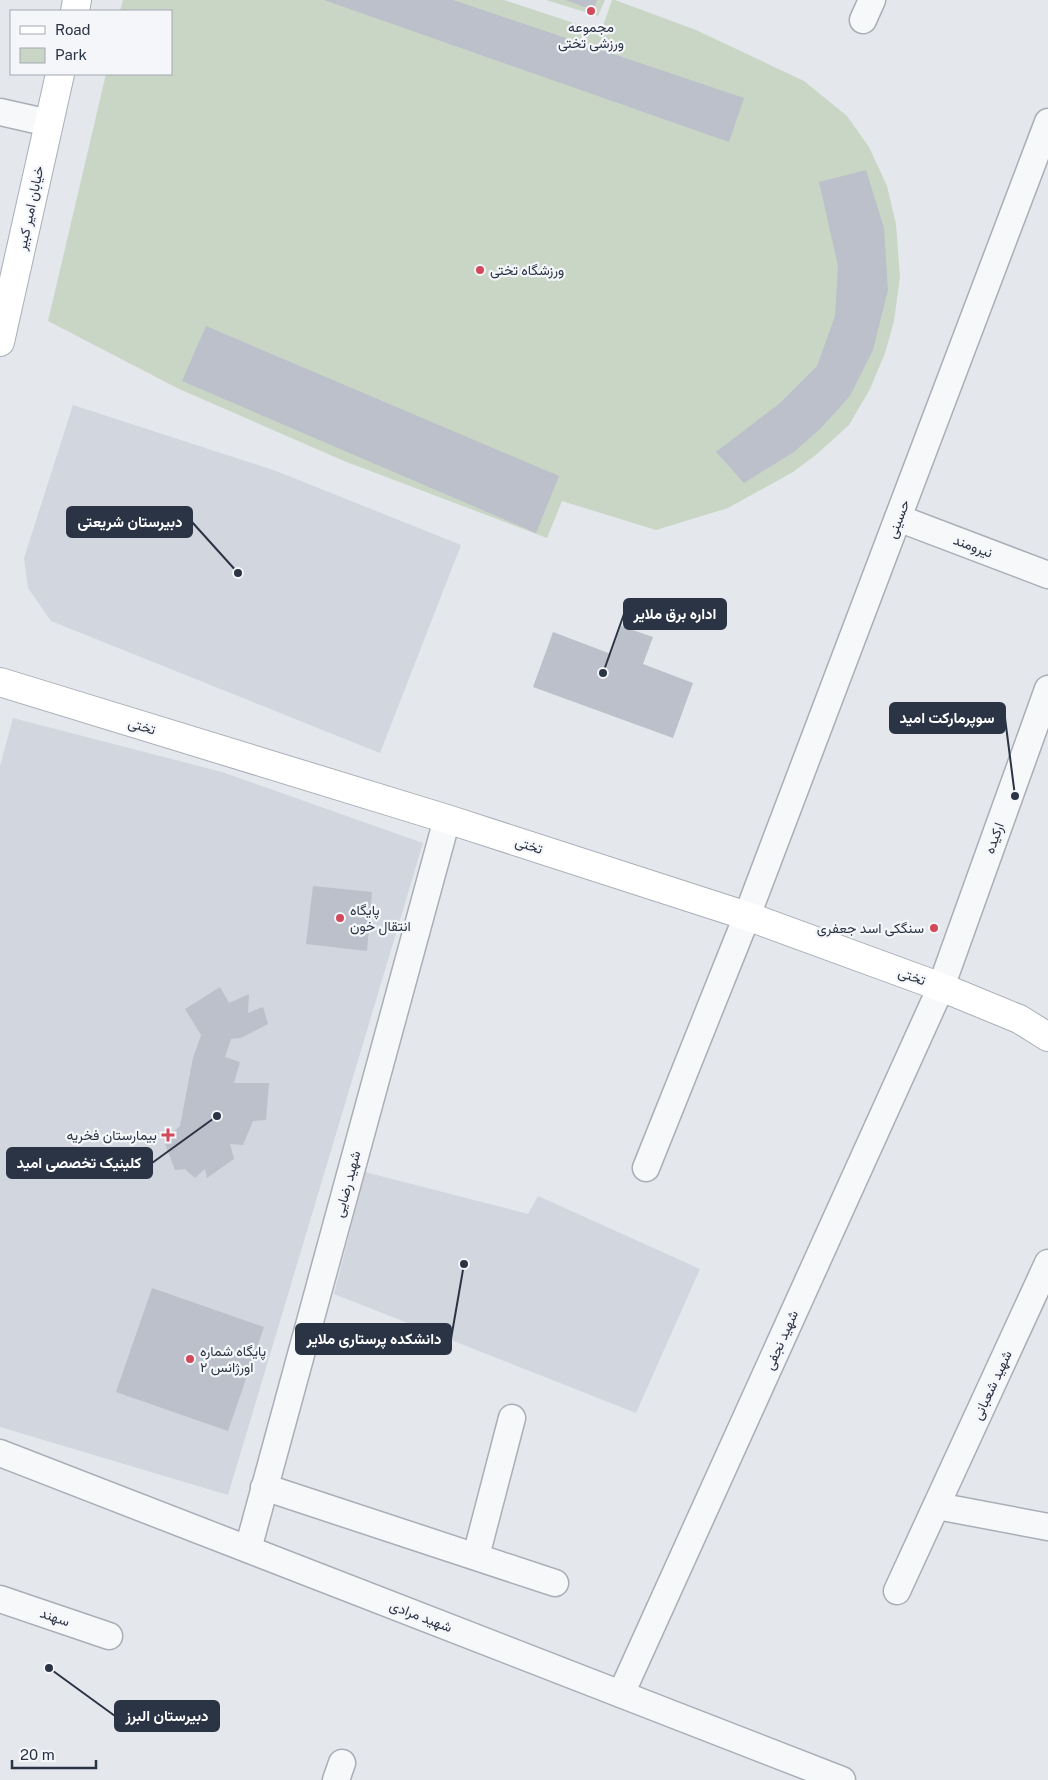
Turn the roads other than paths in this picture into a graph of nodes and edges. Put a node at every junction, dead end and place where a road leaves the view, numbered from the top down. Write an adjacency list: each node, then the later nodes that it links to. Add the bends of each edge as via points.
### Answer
1 (60, 75): 4 (main road, خیابان امیر کبیر)
2 (0, 112): 4 (street)
3 (1048, 122): 6 (street, حسینی)
4 (49, 123): 5 (main road, خیابان امیر کبیر)
5 (0, 342)
6 (898, 518): 7 (street, نیرومند); 11 (street, حسینی)
7 (1048, 575)
8 (0, 682): 10 (main road, تختی)
9 (1048, 689): 12 (street, ارکیده)
10 (447, 819): 11 (main road, تختی); 18 (street, شهید رضایی)
11 (747, 916): 12 (main road, تختی); 14 (street, حسینی)
12 (941, 987): 13 (main road, تختی, via 1019,1020); 27 (street, شهید نجفی)
13 (1048, 1037)
14 (646, 1168)
15 (1048, 1263): 19 (street, شهید شعبانی)
16 (512, 1418): 22 (street)
17 (0, 1452): 21 (street, شهید مرادی)
18 (264, 1486): 21 (street, شهید رضایی); 22 (street)
19 (937, 1506): 20 (street); 24 (street, شهید شعبانی)
20 (1048, 1528)
21 (248, 1549): 27 (street, شهید مرادی)
22 (476, 1556): 23 (street)
23 (555, 1583)
24 (897, 1591)
25 (0, 1599): 26 (street, سهند)
26 (109, 1636)
27 (621, 1694): 28 (street, شهید مرادی)
28 (842, 1780)

